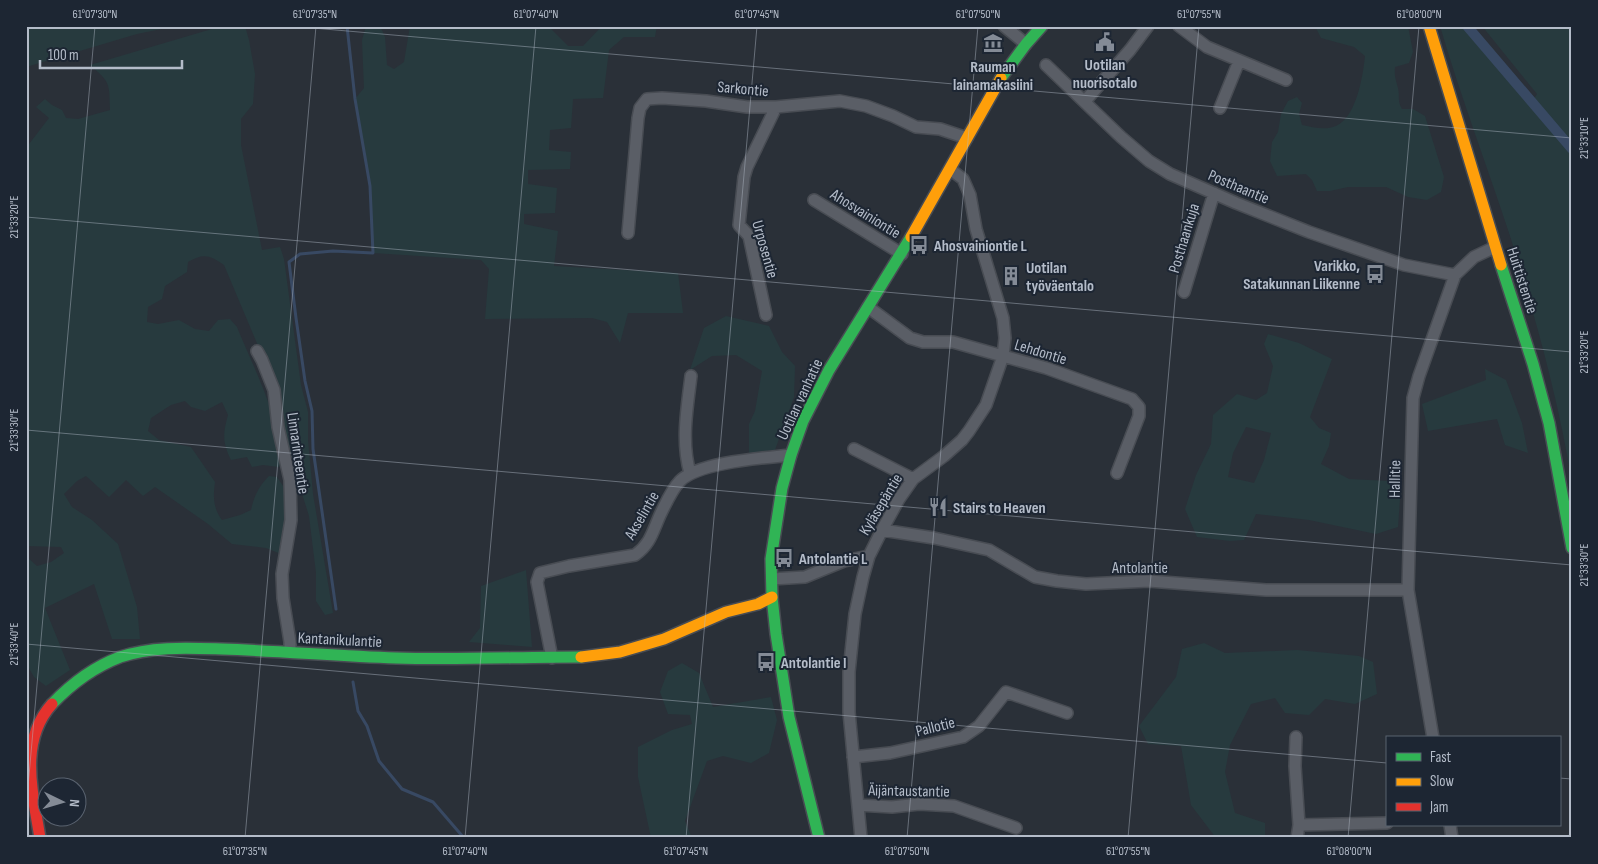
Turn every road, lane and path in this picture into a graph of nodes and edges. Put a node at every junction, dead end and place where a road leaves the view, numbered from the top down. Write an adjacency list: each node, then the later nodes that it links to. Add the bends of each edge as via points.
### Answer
1 (1004, 26): 6 (street)
2 (1042, 26): 6 (main road, Uotilan vanhatie)
3 (1148, 26): 10 (street)
4 (1179, 26): 7 (street, via 1208,46)
5 (1429, 26): 18 (main road, Huittistentie)
6 (1026, 44): 13 (main road, Uotilan vanhatie, via 1000,79)
7 (1239, 61): 9 (street); 12 (street)
8 (1046, 65): 10 (street, Posthaantie)
9 (1286, 80)
10 (1085, 101): 15 (street, Posthaantie, via 1149,161)
11 (776, 107): 13 (street, Sarkontie, via 840,101 866,106 916,127 940,129); 17 (street, Sarkontie, via 647,99 638,118); 23 (street, Urposentie, via 744,176 740,225 749,236)
12 (1220, 108)
13 (967, 138): 14 (main road, Uotilan vanhatie)
14 (950, 168): 19 (main road, Uotilan vanhatie); 25 (street, Kyläsepäntie, via 962,179 970,195 976,229 1003,318)
15 (1214, 193): 20 (street, Posthaantie, via 1309,232 1404,265); 21 (street, Posthaankuja)
16 (814, 200): 19 (street, Ahosvainiontie)
17 (628, 233)
18 (1495, 247): 20 (street, Hallitie, via 1474,257); 33 (main road, Huittistentie, via 1549,423)
19 (902, 254): 22 (main road, Uotilan vanhatie)
20 (1455, 275): 36 (street, Hallitie, via 1413,398)
21 (1184, 292)
22 (868, 307): 25 (street, Lehdontie, via 910,338 924,342 952,342); 28 (main road, Uotilan vanhatie, via 829,370 803,421)
23 (766, 315)
24 (256, 351): 38 (street, Linnarinteentie, via 274,390 278,427 290,480 291,520 282,582)
25 (1003, 356): 30 (street, Lehdontie, via 1132,399 1139,407 1138,416); 31 (street, Kyläsepäntie, via 986,405 969,431 944,456)
26 (691, 376): 29 (street, via 685,430)
27 (854, 449): 31 (street)
28 (791, 455): 29 (street, via 757,458); 35 (main road, Uotilan vanhatie, via 777,514 771,559)
29 (690, 473): 39 (street, Akselintie, via 680,481 644,548 635,555 540,573 537,582)
30 (1117, 473)
31 (913, 478): 32 (street, Kyläsepäntie)
32 (882, 530): 34 (street, Kyläsepäntie); 36 (street, Antolantie, via 989,550 1034,576 1057,581 1086,584 1149,581 1266,590)
33 (1572, 548)
34 (869, 556): 35 (street, via 844,561 805,577); 43 (street, Kyläsepäntie, via 855,614 849,672 848,712)
35 (772, 579): 37 (main road, Uotilan vanhatie)
36 (1408, 590): 41 (street, Hallitie)
37 (772, 597): 39 (main road, Kantanikulantie, via 726,612 664,639 620,652 583,658); 49 (main road, Uotilan vanhatie, via 789,717)
38 (290, 652): 39 (main road, Kantanikulantie, via 396,658); 48 (main road, Kantanikulantie, via 188,648 148,651 121,657 79,679 50,706 32,741 30,772)
39 (552, 658)
40 (1067, 713): 43 (street, Pallotie, via 1006,692 979,726 963,737 890,753)
41 (1433, 736)
42 (1296, 737): 46 (street)
43 (853, 757): 44 (street, Kyläsepäntie)
44 (858, 805): 47 (street, Äijäntaustantie, via 954,806); 50 (street, Kyläsepäntie)
45 (1386, 823): 46 (street)
46 (1299, 825): 51 (street)
47 (1016, 828)
48 (40, 838)
49 (819, 838)
50 (860, 838)
51 (1297, 838)

